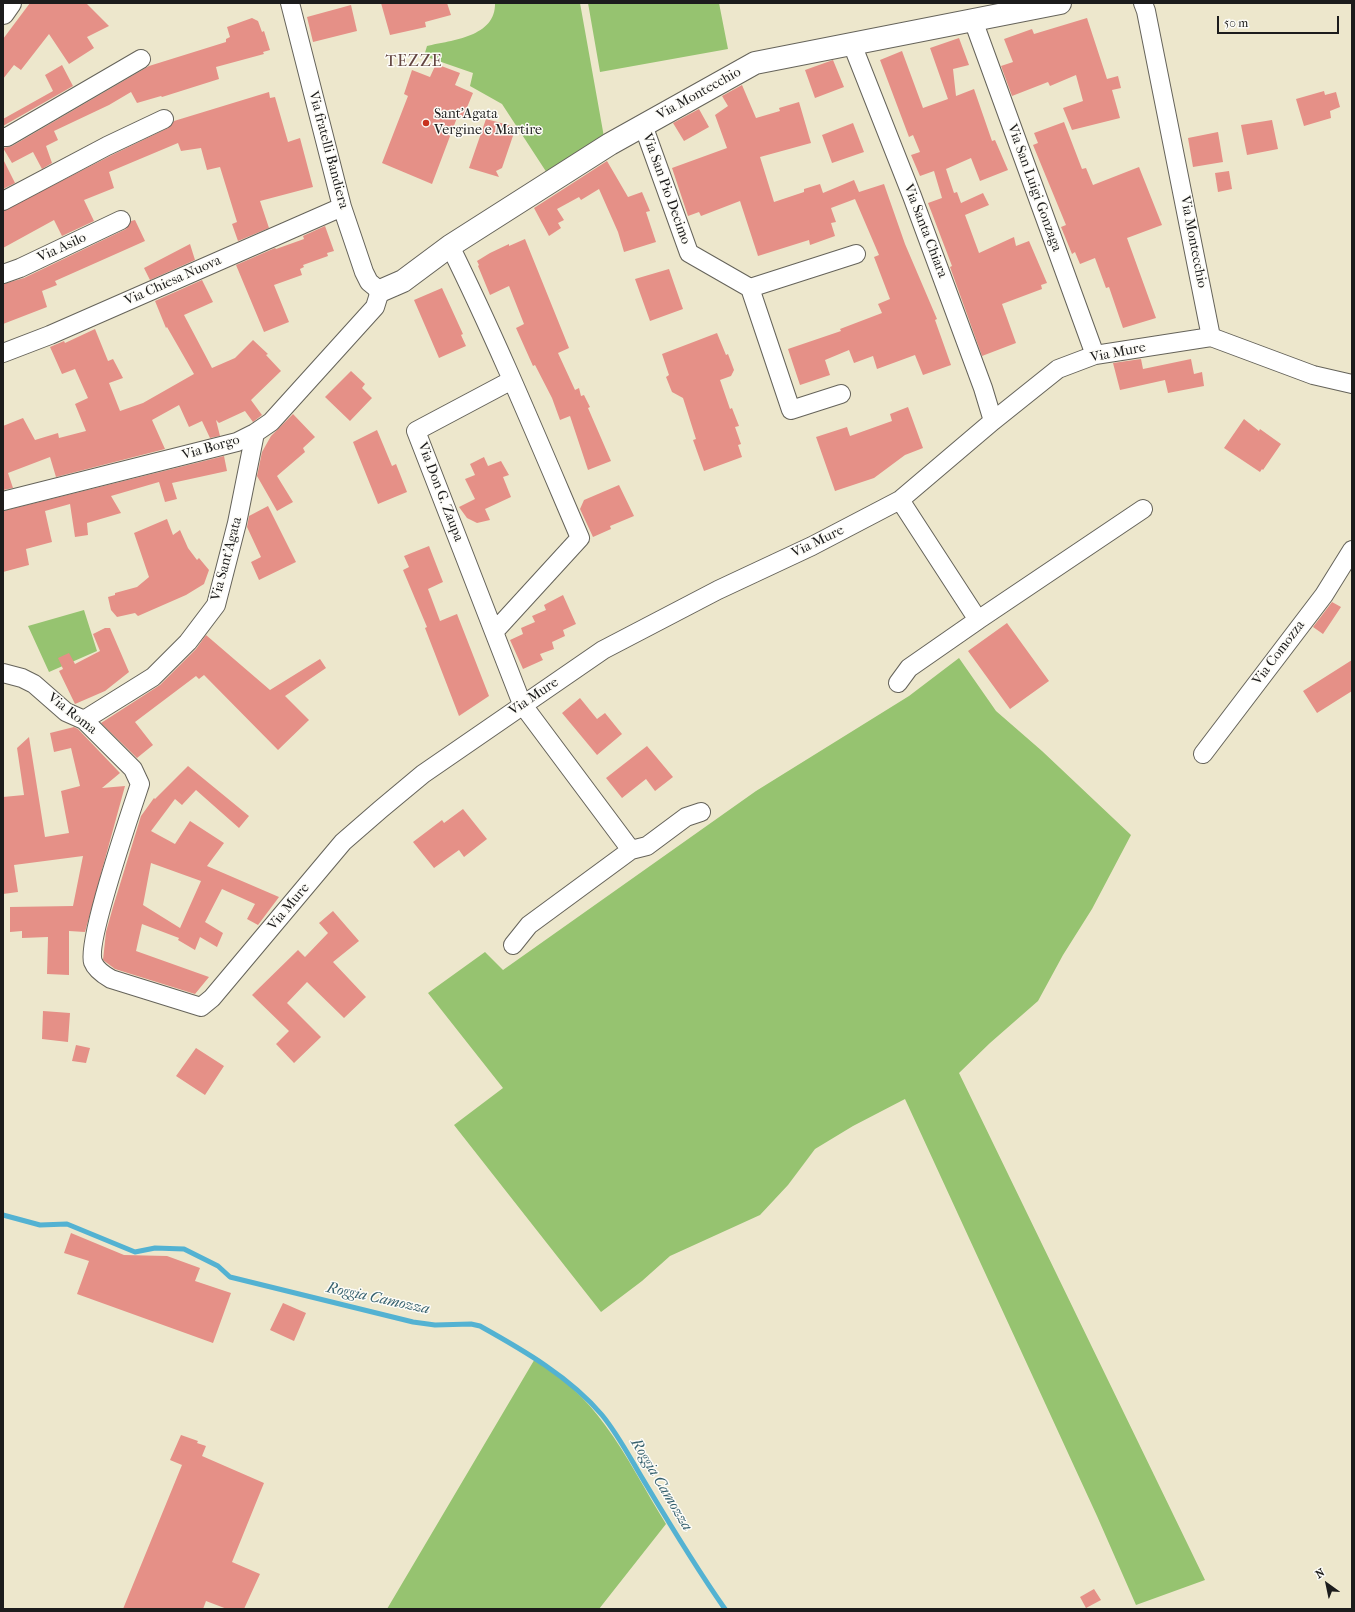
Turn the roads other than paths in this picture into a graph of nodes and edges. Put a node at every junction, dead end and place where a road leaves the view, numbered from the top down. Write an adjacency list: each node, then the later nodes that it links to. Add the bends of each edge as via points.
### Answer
1 (10, 3): 5 (street)
2 (291, 3): 13 (street, Via fratelli Bandiera)
3 (1060, 3): 6 (street, Via Montecchio)
4 (1143, 3): 20 (street, Via Montecchio)
5 (3, 13)
6 (973, 20): 7 (street, Via Montecchio); 22 (street, Via San Luigi Gonzaga)
7 (852, 44): 10 (street, Via Montecchio, via 755,62); 26 (street, Via Santa Chiara, via 912,196 983,388)
8 (141, 59): 11 (street)
9 (164, 119): 12 (street)
10 (643, 125): 15 (street, Via Montecchio, via 556,177); 18 (street, Via San Pio Decimo, via 689,254)
11 (3, 137)
12 (3, 201)
13 (342, 207): 19 (street, Via fratelli Bandiera, via 364,272 369,282); 21 (street, Via Chiesa Nuova, via 50,335)
14 (121, 220): 17 (street, Via Asilo)
15 (450, 246): 19 (street, Via Montecchio, via 403,281); 23 (street)
16 (856, 254): 18 (street)
17 (3, 274)
18 (750, 288): 25 (street, via 791,410)
19 (380, 291): 27 (street, Via Borgo, via 375,307 271,422)
20 (1212, 337): 22 (street, Via Mure); 24 (street, via 1314,375)
21 (3, 352)
22 (1095, 355): 26 (street, Via Mure, via 1058,369)
23 (512, 380): 33 (street, via 580,538); 33 (street, Via Don G. Zaupa, via 416,431)
24 (1352, 384)
25 (841, 394)
26 (992, 421): 28 (street, Via Mure)
27 (255, 433): 29 (street, Via Borgo, via 237,442); 37 (street, Via Sant'Agata, via 237,523 216,605 188,642 153,677)
28 (900, 500): 32 (street); 36 (street, Via Mure, via 603,650)
29 (3, 501)
30 (1143, 509): 32 (street)
31 (1352, 550): 38 (street, Via Comozza, via 1324,595)
32 (978, 620): 35 (street, via 909,668)
33 (494, 632): 36 (street, Via Don G. Zaupa)
34 (3, 673): 37 (street, Via Roma, via 34,684 66,712)
35 (898, 683)
36 (522, 704): 39 (street, Via Mure, via 423,774 343,842 212,998 201,1007 110,979 100,972 93,962 93,945 112,873 140,784); 41 (street, Via Don G. Zaupa)
37 (84, 720): 39 (street, Via Roma)
38 (1203, 754)
39 (133, 769)
40 (701, 812): 41 (street, via 686,817 647,846)
41 (631, 850): 42 (street, via 529,925)
42 (513, 945)

